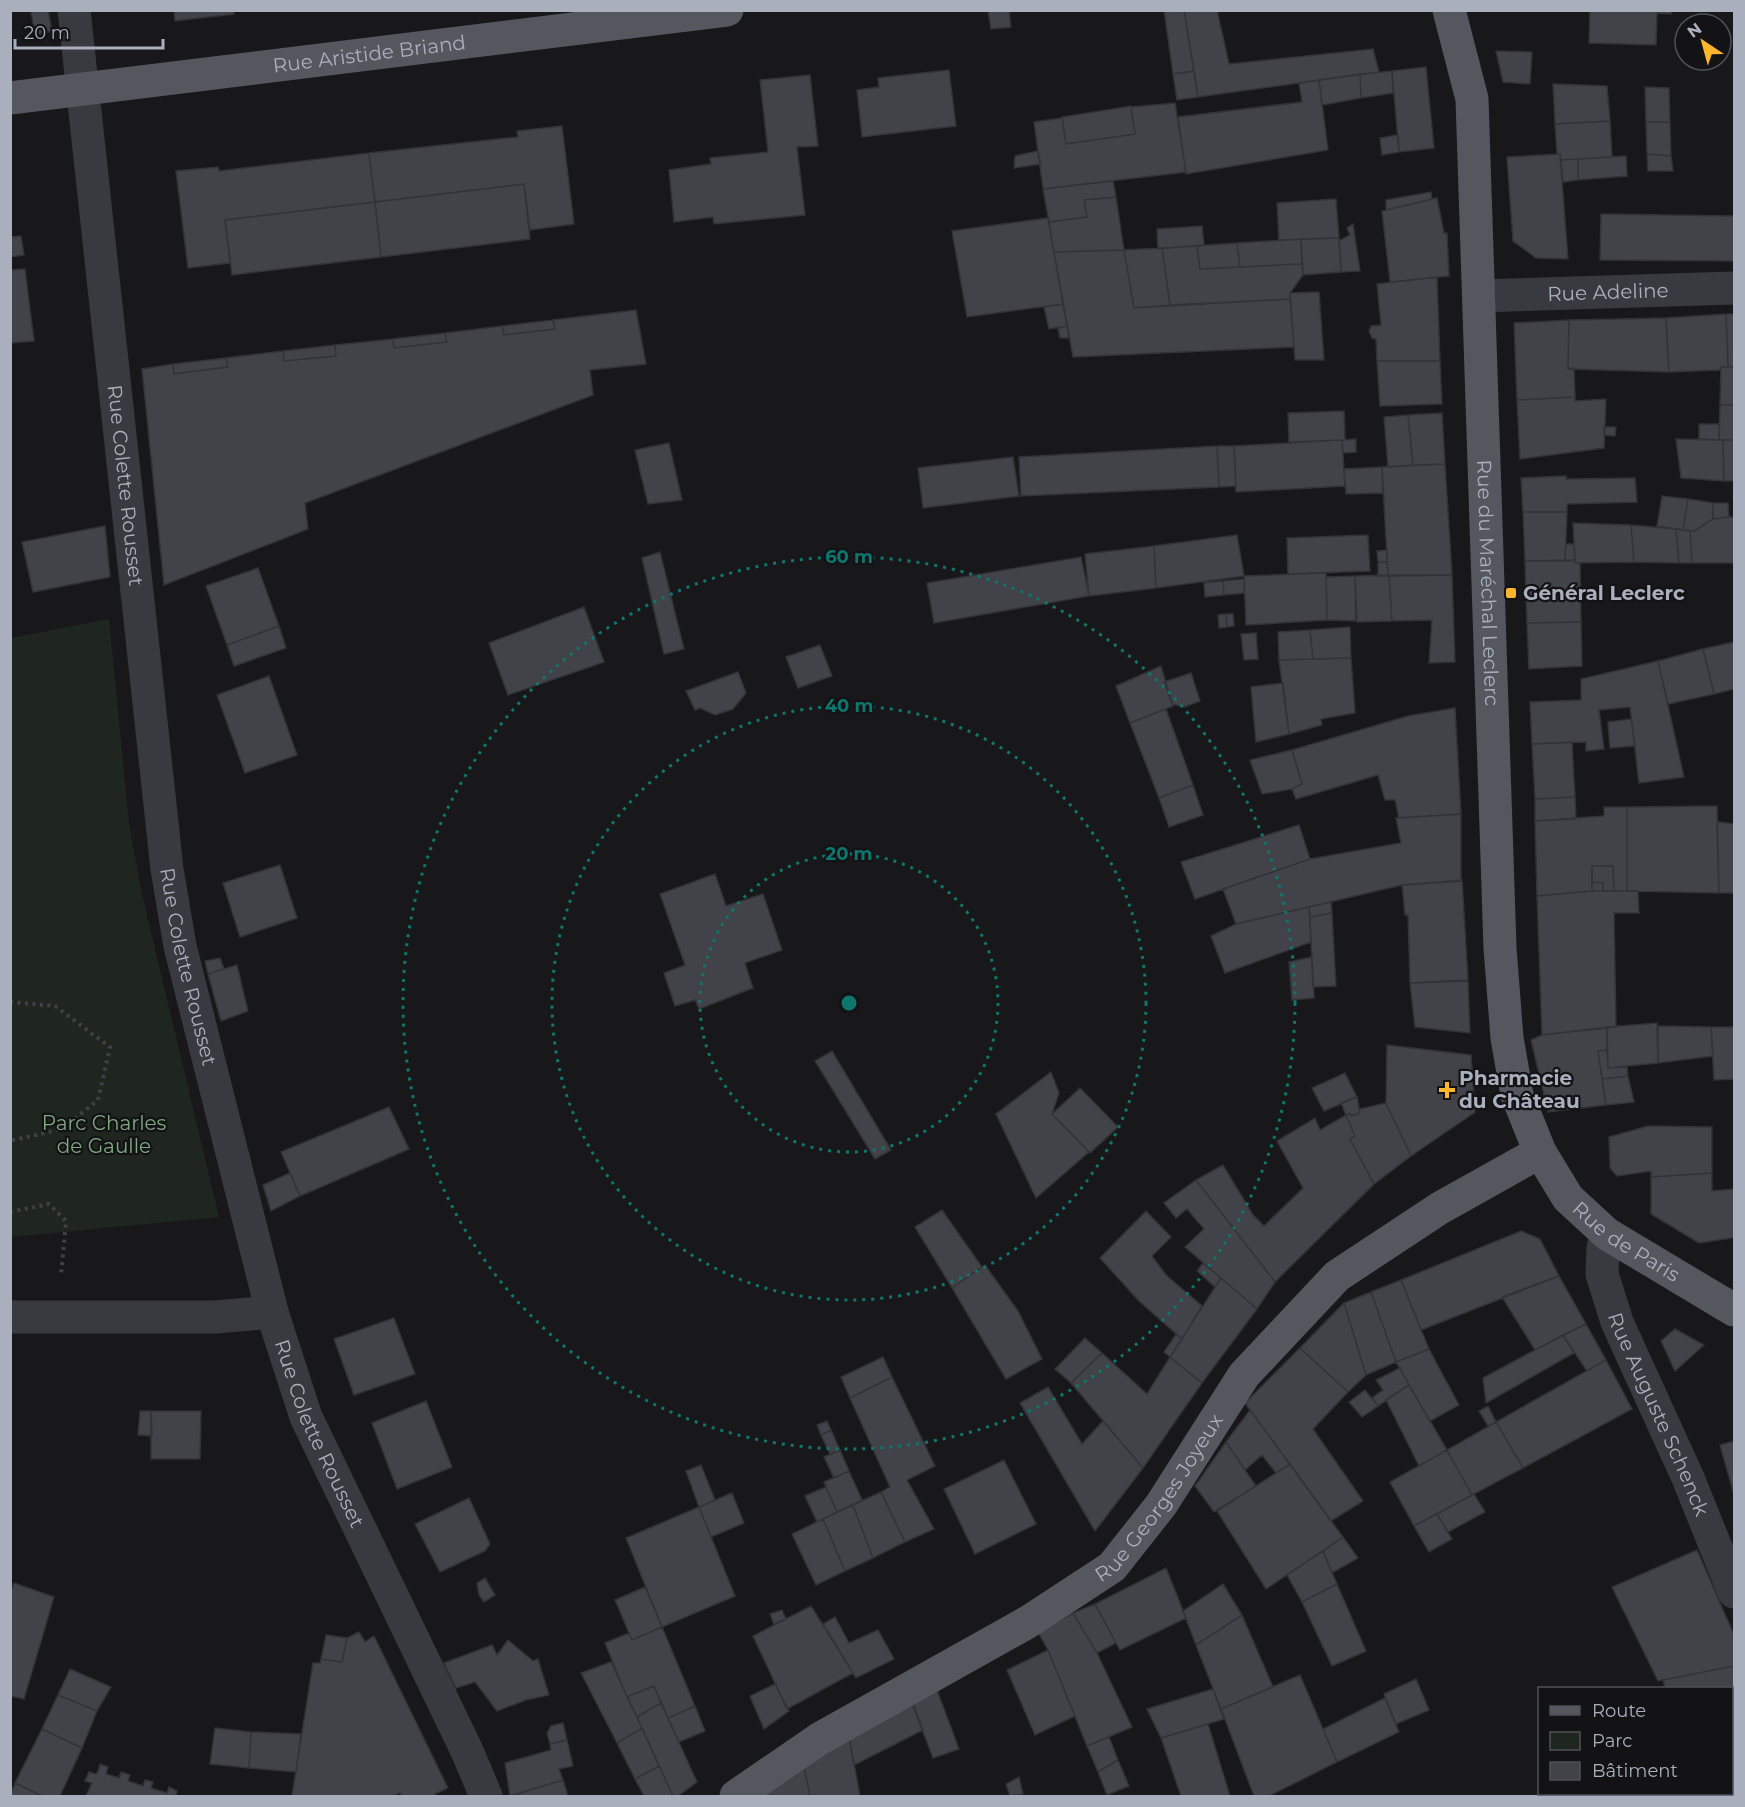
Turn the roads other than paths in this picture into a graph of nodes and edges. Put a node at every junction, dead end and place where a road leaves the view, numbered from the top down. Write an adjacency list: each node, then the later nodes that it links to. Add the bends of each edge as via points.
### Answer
1 (74, 10): 5 (street, Rue Colette Rousset)
2 (727, 10): 4 (main road, Rue Aristide Briand)
3 (1449, 10): 8 (main road, Rue du Maréchal Leclerc, via 1472,99)
4 (604, 18): 5 (main road, Rue Aristide Briand)
5 (84, 89): 6 (main road, Rue Aristide Briand); 12 (street, Rue Colette Rousset, via 167,869 180,946)
6 (10, 98)
7 (1734, 288): 8 (street, Rue Adeline)
8 (1480, 296): 9 (main road, Rue du Maréchal Leclerc, via 1500,948 1517,1095)
9 (1540, 1152): 10 (main road, Rue de Paris, via 1568,1198); 16 (main road, Rue Georges Joyeux, via 1440,1209 1337,1276 1244,1375 1161,1505 1112,1567 1028,1622 819,1739)
10 (1607, 1234): 11 (main road, Rue de Paris); 14 (street, Rue Auguste Schenck, via 1602,1274 1617,1322 1688,1478)
11 (1734, 1310)
12 (272, 1312): 13 (street, via 216,1317); 15 (street, Rue Colette Rousset, via 306,1418 467,1750)
13 (10, 1317)
14 (1734, 1592)
15 (486, 1797)
16 (736, 1797)

